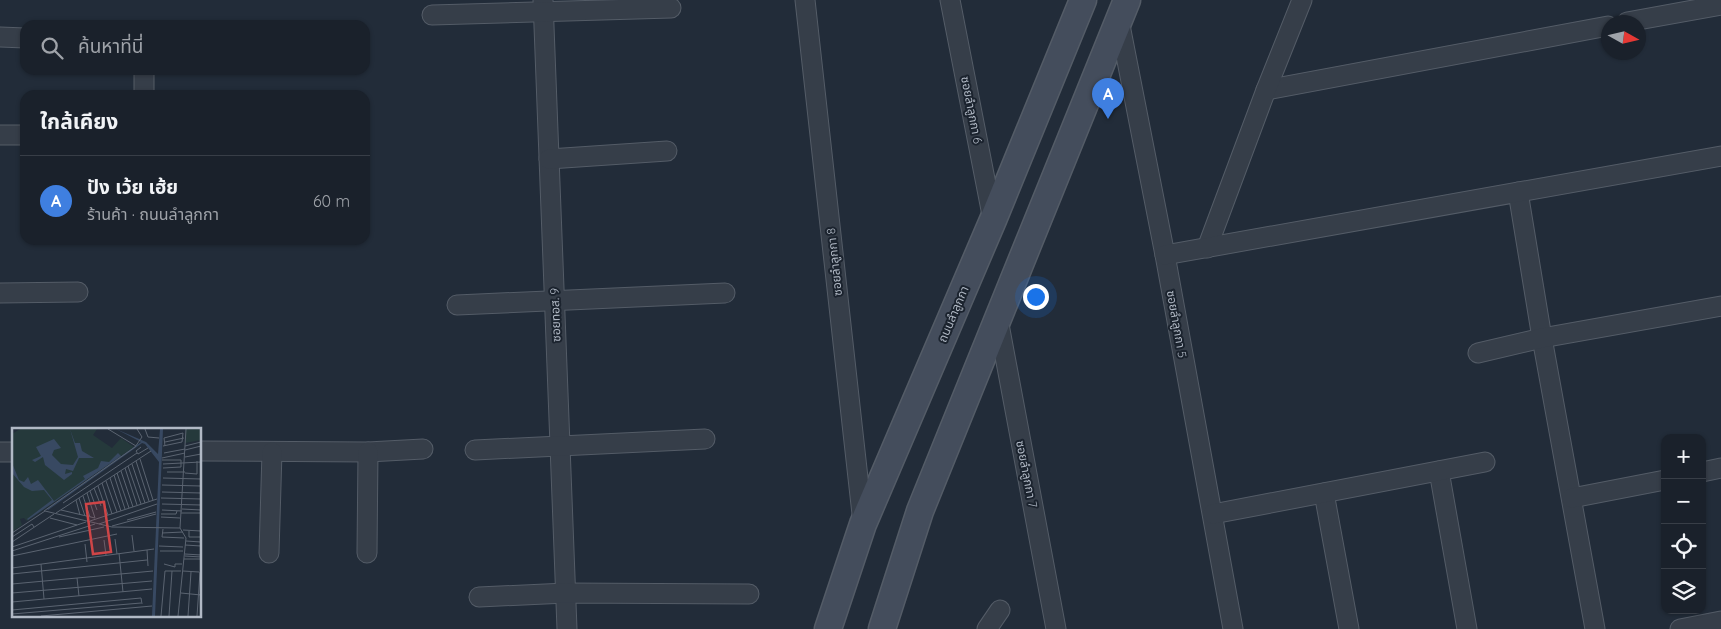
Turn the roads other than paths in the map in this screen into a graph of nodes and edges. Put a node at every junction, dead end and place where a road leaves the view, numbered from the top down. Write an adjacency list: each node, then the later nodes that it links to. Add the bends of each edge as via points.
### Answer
1 (805, 0): 50 (street, ซอยลำลูกกา 8)
2 (950, 0): 23 (street, ซอยลำลูกกา 6)
3 (1083, 0): 23 (main road, ถนนลำลูกกา)
4 (1302, 0): 16 (street)
5 (1721, 5): 10 (street)
6 (543, 6): 7 (street); 9 (street); 21 (street, ซอยทอส. 9)
7 (671, 8)
8 (1123, 10): 25 (street, ซอยลำลูกกา 5); 32 (main road)
9 (432, 14)
10 (1646, 19)
11 (1601, 27): 16 (street)
12 (0, 37): 13 (street)
13 (20, 38)
14 (144, 75): 15 (street)
15 (144, 90)
16 (1266, 90): 24 (street)
17 (0, 135): 18 (street)
18 (20, 135)
19 (667, 152): 21 (street)
20 (1721, 156): 22 (street)
21 (549, 159): 29 (street, ซอยทอส. 9)
22 (1518, 192): 24 (street); 33 (street)
23 (993, 220): 50 (main road, ถนนลำลูกกา)
24 (1207, 248): 25 (street)
25 (1165, 255): 49 (street, ซอยลำลูกกา 5)
26 (78, 292): 27 (street)
27 (0, 293)
28 (726, 293): 29 (street)
29 (554, 300): 30 (street); 36 (street, ซอยทอส. 9)
30 (456, 305)
31 (1721, 306): 33 (street)
32 (998, 319): 60 (main road, via 920,511); 62 (street, ซอยลำลูกกา 7)
33 (1542, 338): 34 (street); 48 (street)
34 (1478, 353)
35 (705, 439): 36 (street)
36 (559, 446): 38 (street); 53 (street, ซอยทอส. 9)
37 (423, 449): 41 (street)
38 (475, 450)
39 (201, 451): 40 (street)
40 (272, 452): 41 (street); 51 (street)
41 (368, 452): 52 (street)
42 (1485, 462): 44 (street)
43 (1721, 468): 45 (street)
44 (1439, 471): 47 (street); 65 (street)
45 (1706, 471)
46 (1661, 481): 48 (street)
47 (1324, 493): 49 (street); 64 (street)
48 (1572, 498): 66 (street)
49 (1213, 514): 63 (street, ซอยลำลูกกา 5)
50 (863, 524): 59 (main road, ถนนลำลูกกา)
51 (269, 553)
52 (367, 553)
53 (566, 593): 54 (street); 55 (street); 58 (street, ซอยทอส. 9)
54 (750, 594)
55 (479, 597)
56 (1000, 610): 61 (street)
57 (1721, 621): 67 (street)
58 (567, 629)
59 (828, 629)
60 (882, 629)
61 (987, 629)
62 (1056, 629)
63 (1233, 629)
64 (1349, 629)
65 (1467, 629)
66 (1595, 629)
67 (1680, 629)

